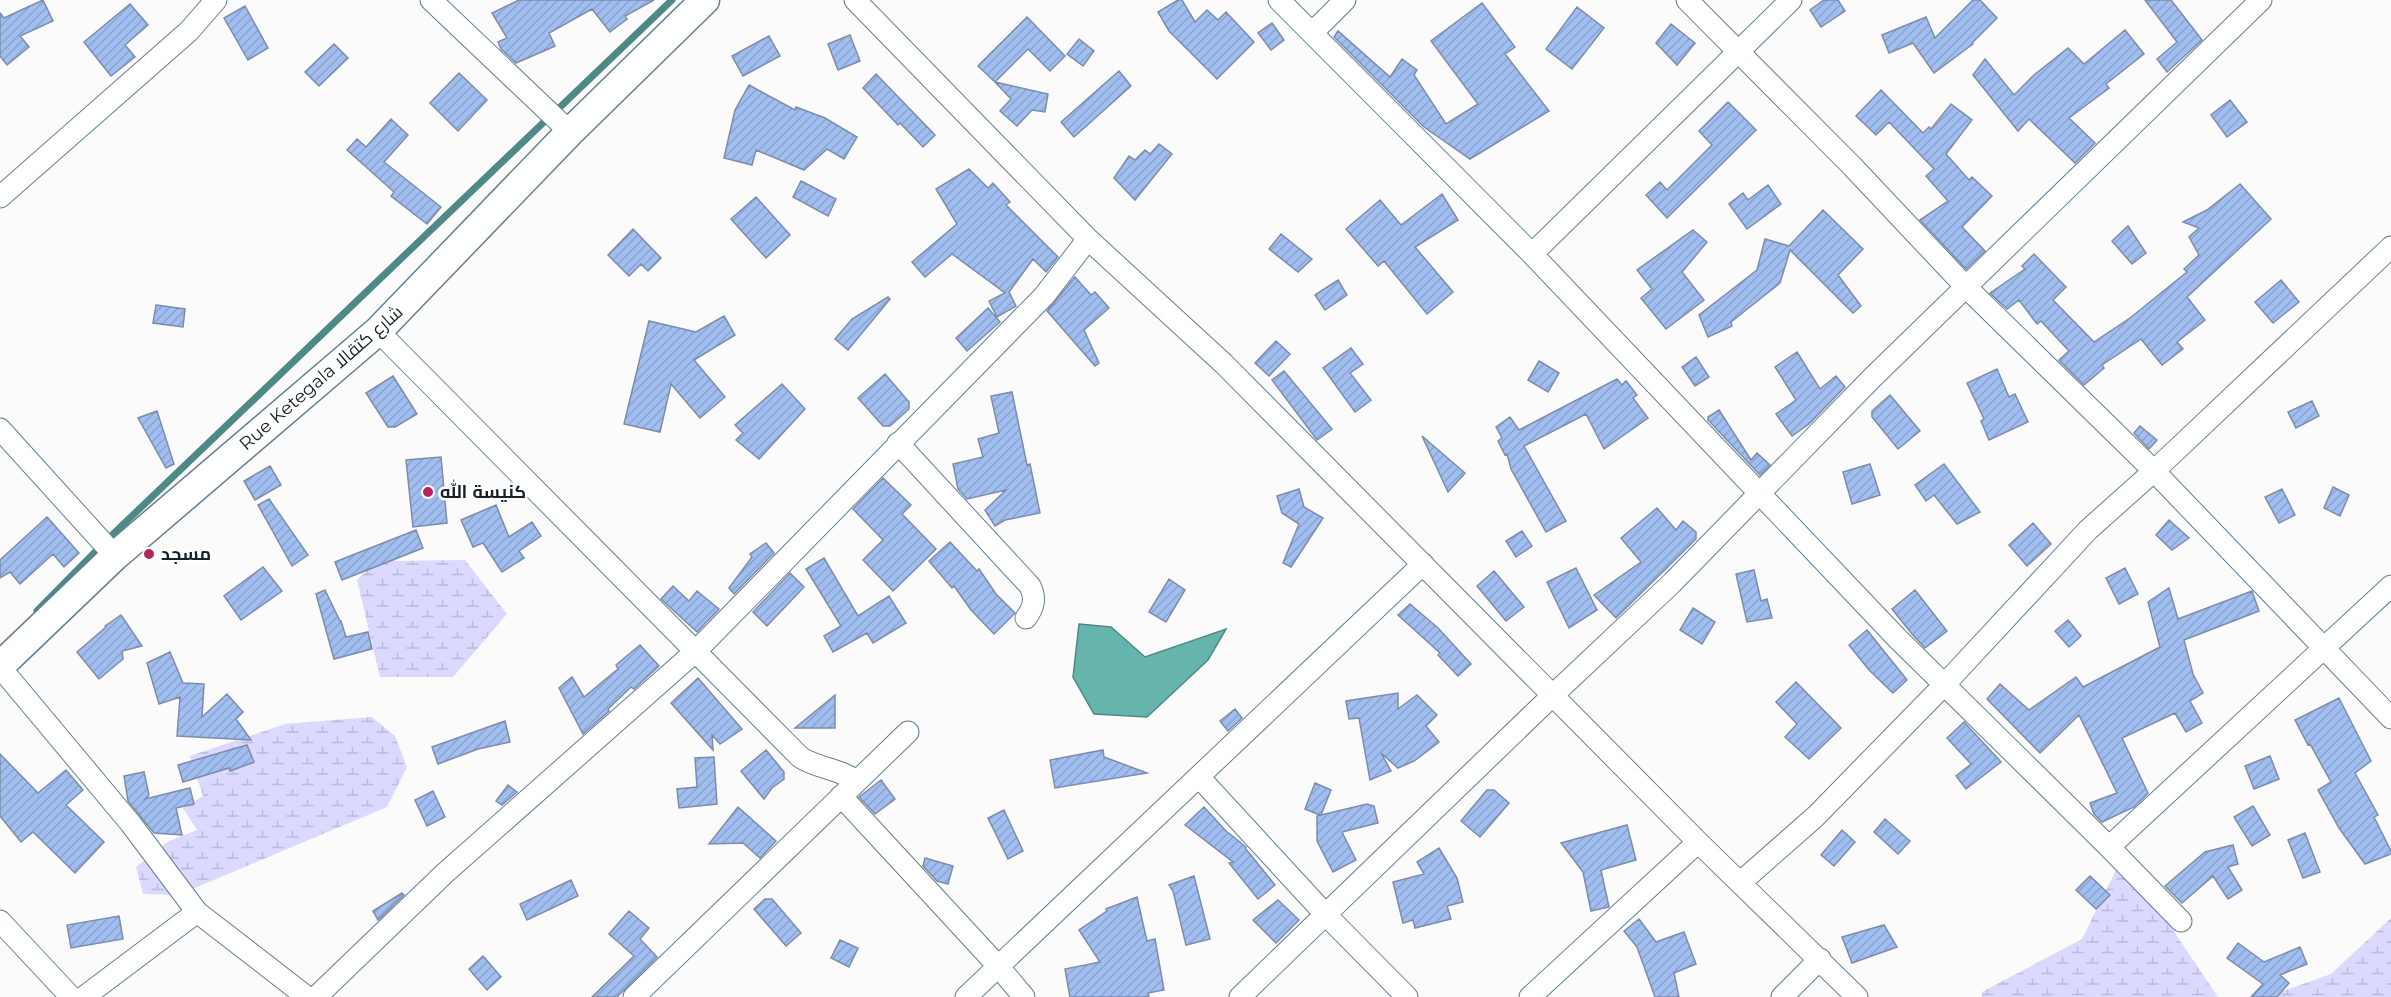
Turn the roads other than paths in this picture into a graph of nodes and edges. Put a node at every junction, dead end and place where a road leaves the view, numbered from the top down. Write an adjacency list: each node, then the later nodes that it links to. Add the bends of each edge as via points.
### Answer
1 (216, 0): 13 (street, via 189,31)
2 (431, 0): 12 (street)
3 (705, 0): 12 (street, Rue Ketegala شارع كتقالا)
4 (855, 0): 14 (street)
5 (1278, 0): 10 (street)
6 (1345, 0): 10 (street)
7 (1687, 0): 11 (street)
8 (1791, 0): 11 (street)
9 (2261, 0): 17 (street)
10 (1312, 33): 16 (street)
11 (1739, 53): 16 (street); 17 (street)
12 (570, 132): 18 (street, Rue Ketegala شارع كتقالا)
13 (0, 197)
14 (1088, 239): 20 (street, via 1044,296); 24 (street, via 1224,364)
15 (2391, 247): 21 (street)
16 (1533, 254): 22 (street)
17 (1966, 287): 21 (street); 22 (street)
18 (378, 331): 23 (street, Rue Ketegala شارع كتقالا); 28 (street)
19 (0, 429): 23 (street)
20 (898, 443): 26 (street, via 1030,586 1034,605); 28 (street)
21 (2154, 471): 27 (street); 30 (street, via 2088,530)
22 (1759, 493): 30 (street); 31 (street, via 1672,583)
23 (115, 556): 29 (street, Rue Ketegala شارع كتقالا)
24 (1423, 564): 31 (street); 34 (street)
25 (2391, 586): 27 (street)
26 (1026, 618)
27 (2325, 648): 32 (street); 38 (street)
28 (696, 651): 35 (street, via 800,757 820,768 845,773); 49 (street, via 445,873)
29 (0, 666): 40 (street, via 124,816)
30 (1945, 684): 38 (street); 39 (street, via 1816,816)
31 (1553, 695): 37 (street); 41 (street)
32 (2391, 718)
33 (908, 732): 35 (street)
34 (1199, 777): 41 (street); 45 (street)
35 (856, 781): 36 (street)
36 (841, 796): 45 (street); 50 (street)
37 (1698, 842): 39 (street); 55 (street)
38 (2109, 846): 43 (street)
39 (1741, 882): 44 (street)
40 (197, 912): 47 (street); 48 (street)
41 (1326, 915): 53 (street); 54 (street)
42 (0, 921): 46 (street)
43 (2181, 921)
44 (1820, 959): 56 (street); 57 (street)
45 (998, 966): 51 (street); 52 (street)
46 (70, 997)
47 (84, 997)
48 (307, 997)
49 (316, 997)
50 (634, 997)
51 (966, 997)
52 (1024, 997)
53 (1240, 997)
54 (1407, 997)
55 (1530, 997)
56 (1782, 997)
57 (1857, 997)

